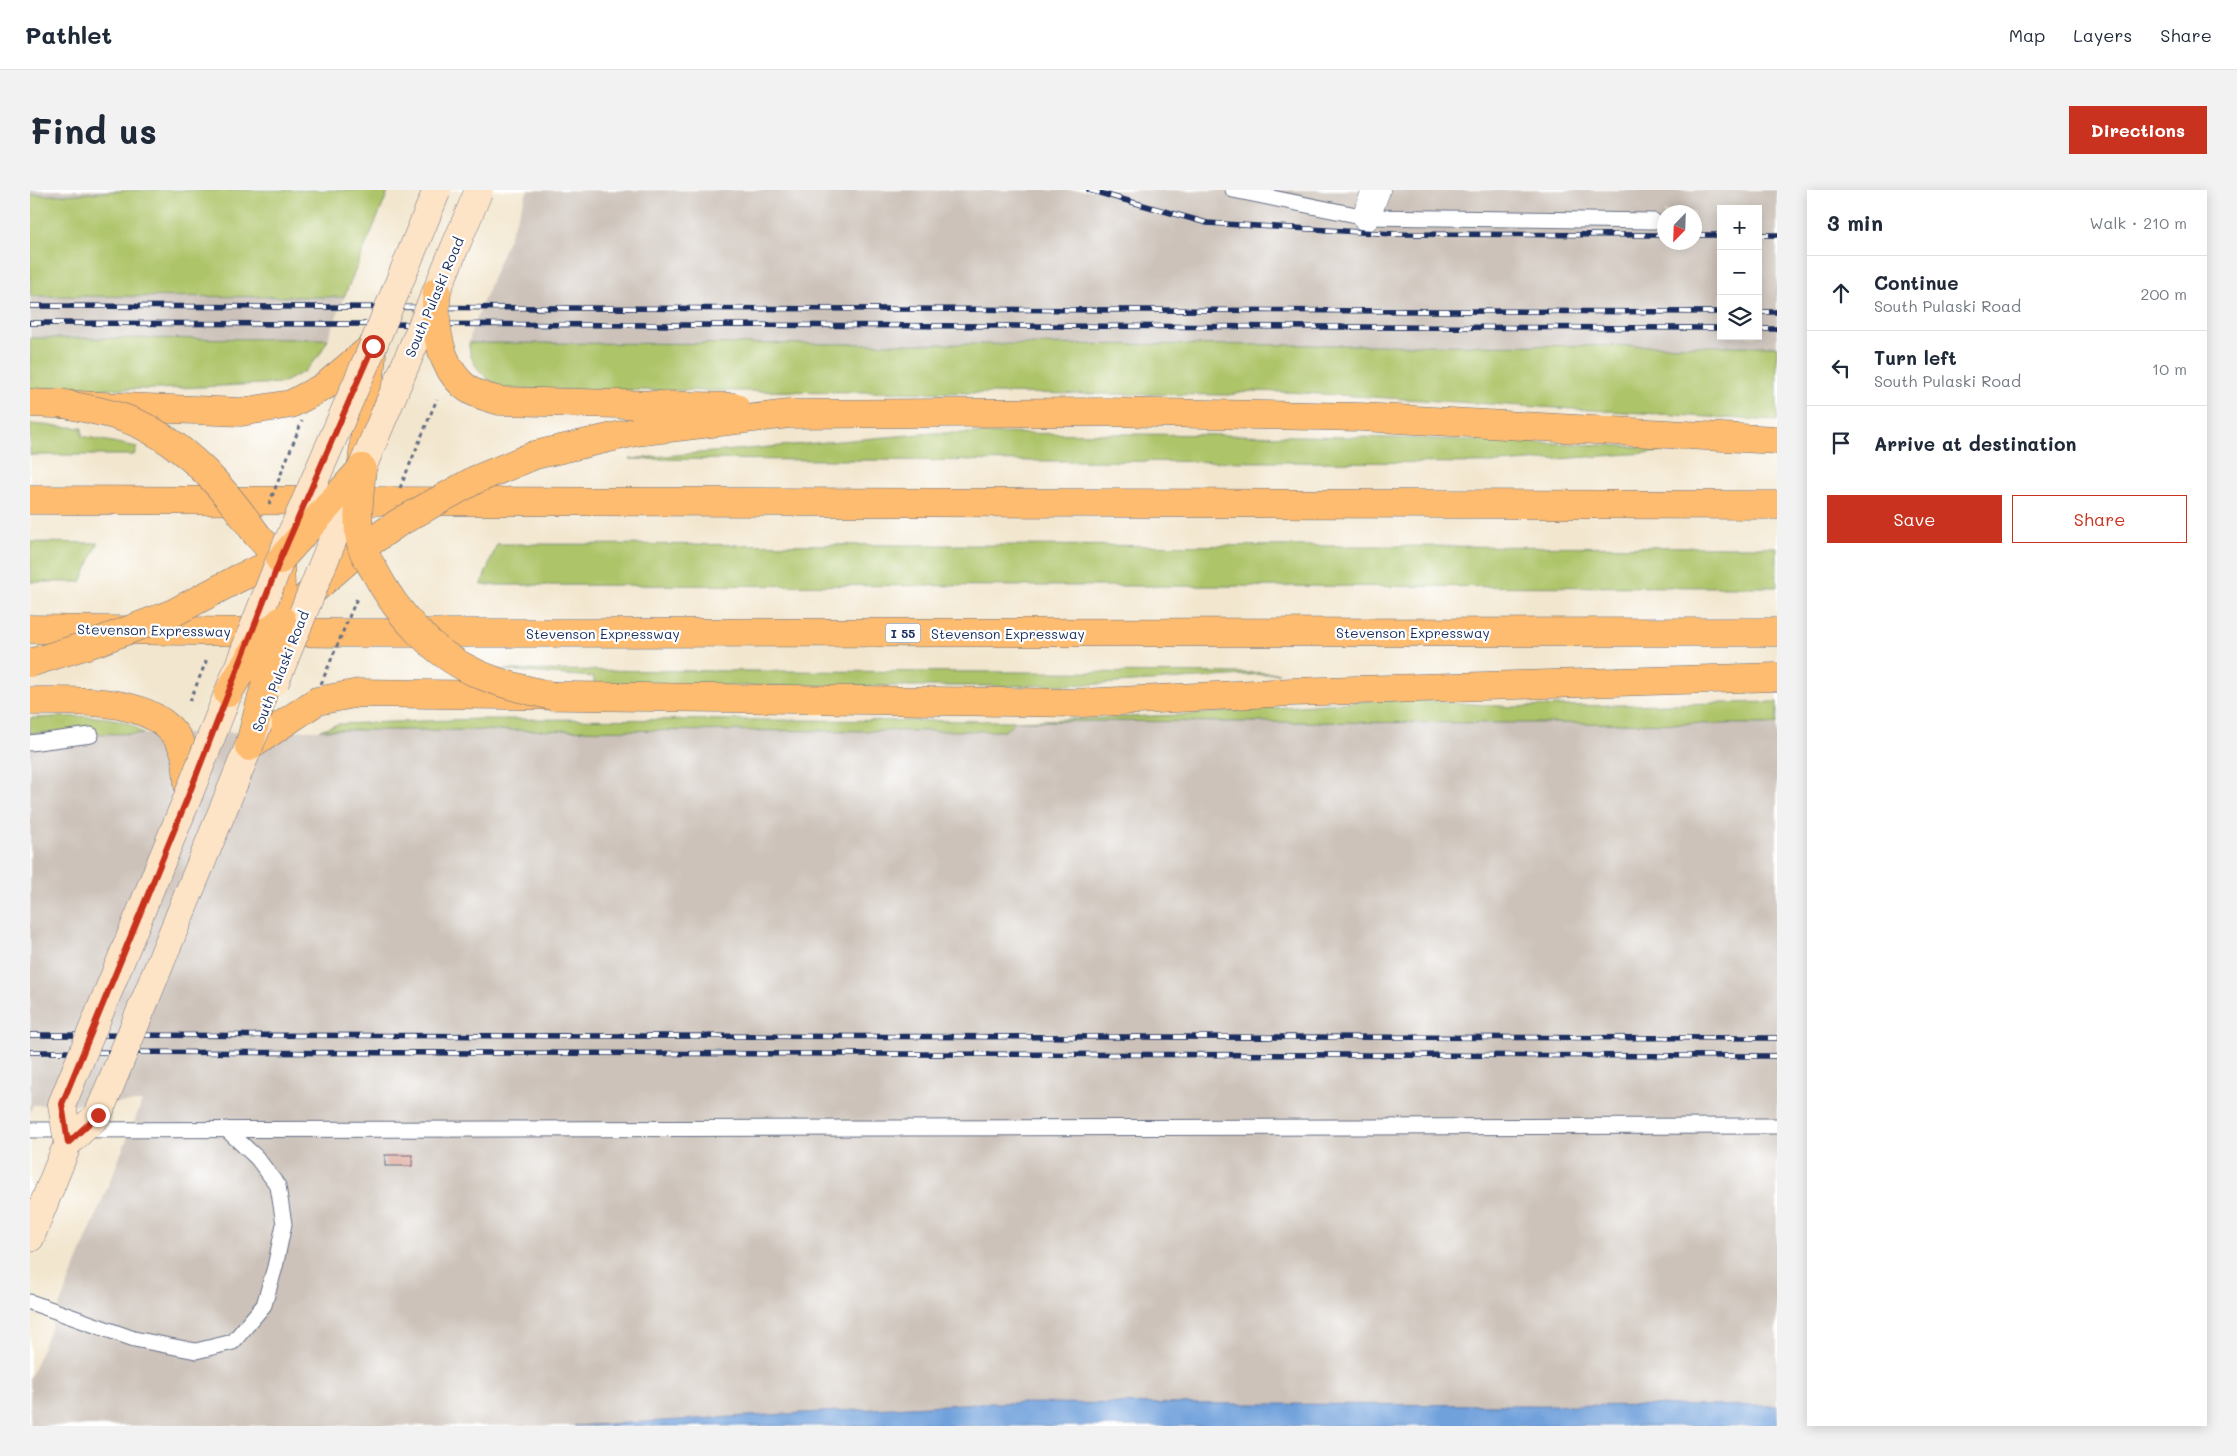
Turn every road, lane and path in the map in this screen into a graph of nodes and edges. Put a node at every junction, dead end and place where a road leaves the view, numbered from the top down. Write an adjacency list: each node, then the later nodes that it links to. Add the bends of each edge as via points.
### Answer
1 (437, 190): 8 (main road, bridge)
2 (479, 190): 7 (main road, South Pulaski Road, bridge)
3 (1233, 190): 5 (lane)
4 (1376, 190): 5 (street)
5 (1366, 217): 6 (lane)
6 (1654, 221)
7 (437, 291): 12 (highway, bridge, via 434,312 450,372 469,390 500,401); 15 (main road, South Pulaski Road, bridge)
8 (373, 346): 11 (highway, bridge, via 325,386 292,404 241,412); 15 (highway, bridge); 21 (main road, bridge)
9 (439, 396): 16 (path, bridge)
10 (30, 403): 11 (highway)
11 (60, 403): 21 (highway, bridge, via 107,413 141,425 183,451 217,482)
12 (941, 413): 14 (highway, via 1106,412 1361,417); 20 (highway, bridge, via 789,414 635,432 535,455 474,480 398,523)
13 (302, 421): 19 (path, bridge)
14 (1777, 440)
15 (362, 468): 20 (highway, bridge, via 359,514); 21 (highway, bridge); 22 (main road, South Pulaski Road, bridge)
16 (398, 493)
17 (30, 500): 18 (highway)
18 (1777, 505)
19 (268, 506)
20 (362, 548): 22 (highway, bridge); 32 (highway, bridge, via 386,593 408,622 439,650 475,673)
21 (280, 560): 24 (highway, bridge); 28 (highway, bridge, via 173,613); 31 (main road, bridge)
22 (311, 592): 24 (highway); 37 (main road, South Pulaski Road, bridge)
23 (358, 595): 30 (path, bridge)
24 (282, 620): 31 (highway, bridge, via 262,638); 37 (highway, bridge)
25 (30, 629): 26 (highway, Stevenson Expressway / I 55, via 344,633)
26 (1777, 632)
27 (208, 658): 34 (path)
28 (30, 663)
29 (1777, 677): 32 (highway, via 1302,692 1080,703)
30 (321, 684)
31 (228, 693): 38 (main road, bridge)
32 (553, 696): 37 (highway, bridge, via 359,693 317,701)
33 (30, 701): 38 (highway, via 114,702 166,724 184,749)
34 (190, 701)
35 (91, 735): 36 (lane)
36 (30, 743)
37 (249, 747): 42 (main road, South Pulaski Road, bridge, via 98,1115)
38 (189, 794): 42 (main road, bridge, via 62,1104)
39 (1777, 1126): 40 (lane)
40 (226, 1129): 41 (lane); 44 (lane, via 257,1158 278,1186 284,1224 264,1305 233,1342 196,1351 134,1340)
41 (30, 1130)
42 (68, 1143): 43 (main road, South Pulaski Road)
43 (30, 1238)
44 (30, 1302)

